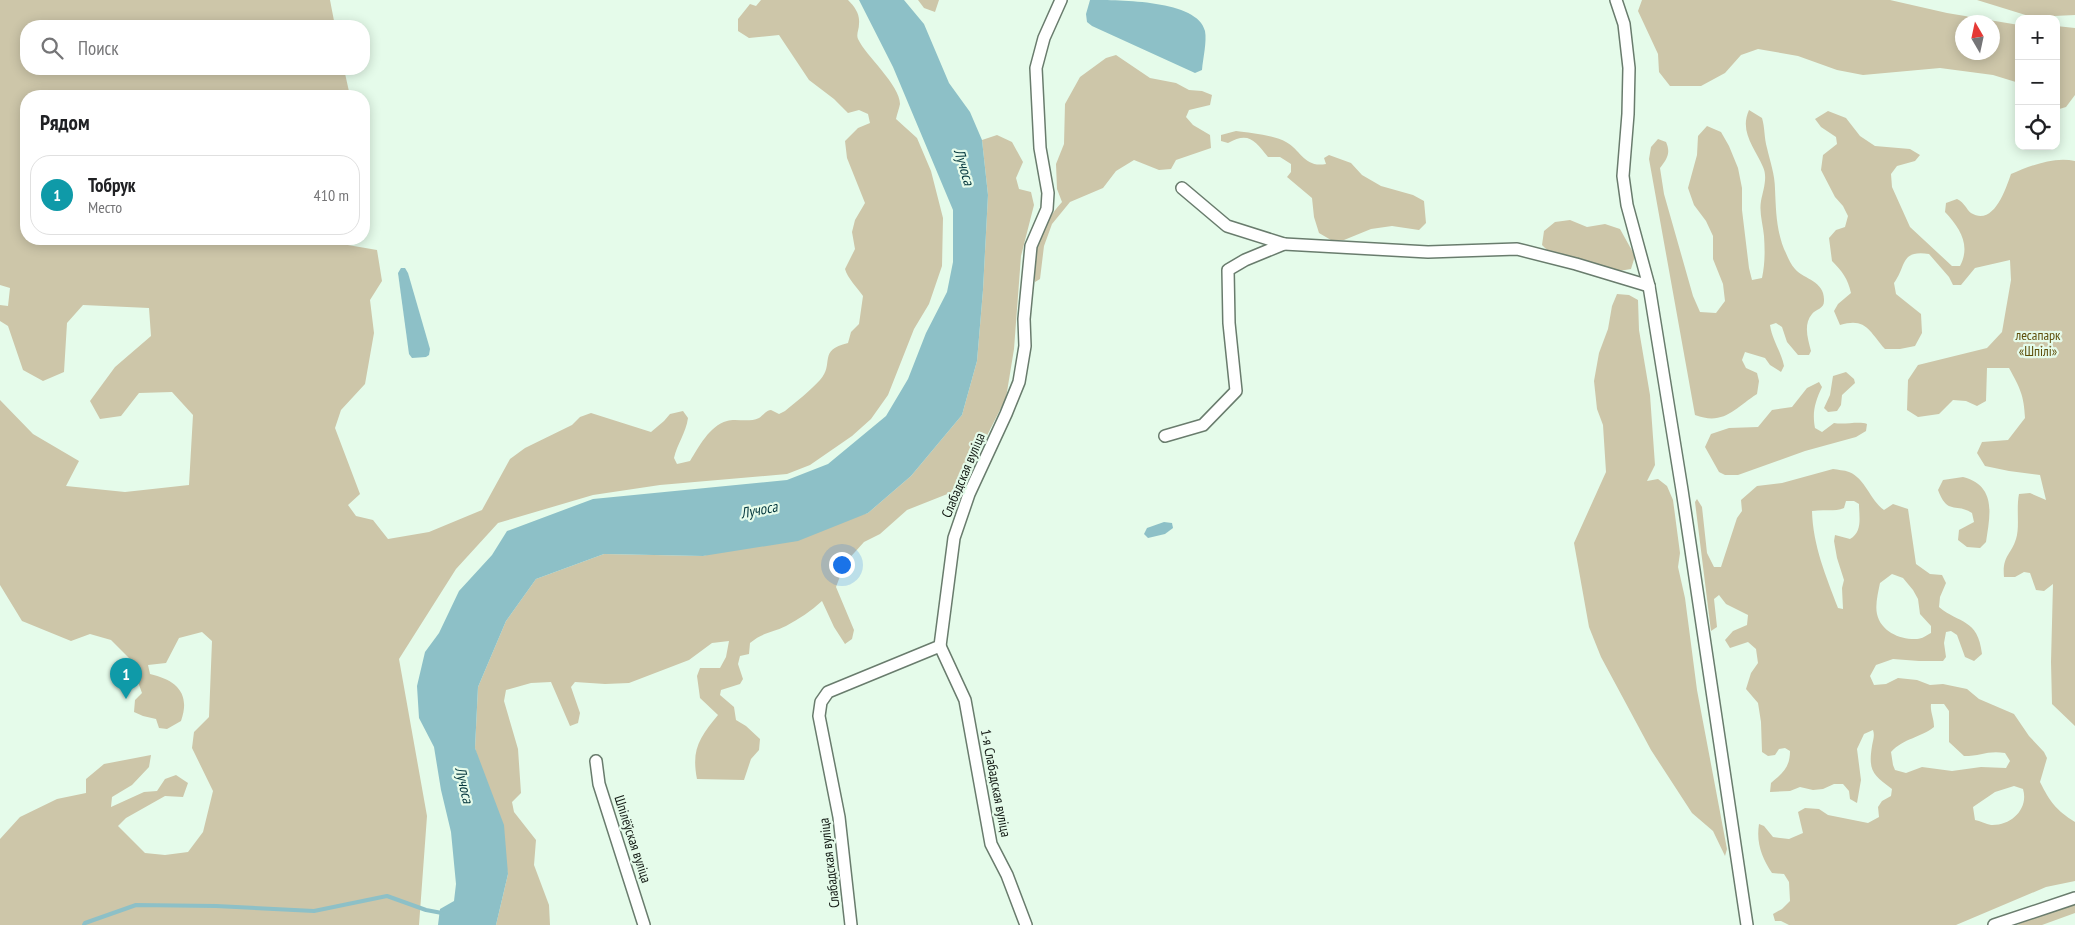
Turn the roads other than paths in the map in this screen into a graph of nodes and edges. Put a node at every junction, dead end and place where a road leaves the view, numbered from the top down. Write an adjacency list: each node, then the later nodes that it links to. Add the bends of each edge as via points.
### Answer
1 (1061, 0): 7 (street, Слабадская вуліца, via 1044,38 1036,68 1040,148 1048,193 1047,209 1032,246 1024,319 1025,346 1019,382 969,494 954,538)
2 (1616, 0): 5 (street, via 1624,24 1629,68 1623,176 1627,205)
3 (1182, 188): 4 (street, via 1227,226)
4 (1284, 244): 5 (street, via 1428,252 1517,249); 6 (street, via 1228,270 1236,391 1203,425)
5 (1649, 286): 13 (street)
6 (1165, 436)
7 (940, 646): 11 (street, Слабадская вуліца, via 828,692 822,702 819,716 839,817); 12 (street, 1-я Слабадская вуліца, via 965,700 992,844)
8 (596, 761): 10 (street, Шпілёўская вуліца, via 599,784)
9 (2075, 898): 14 (street)
10 (644, 925)
11 (851, 925)
12 (1026, 925)
13 (1747, 925)
14 (1994, 925)

